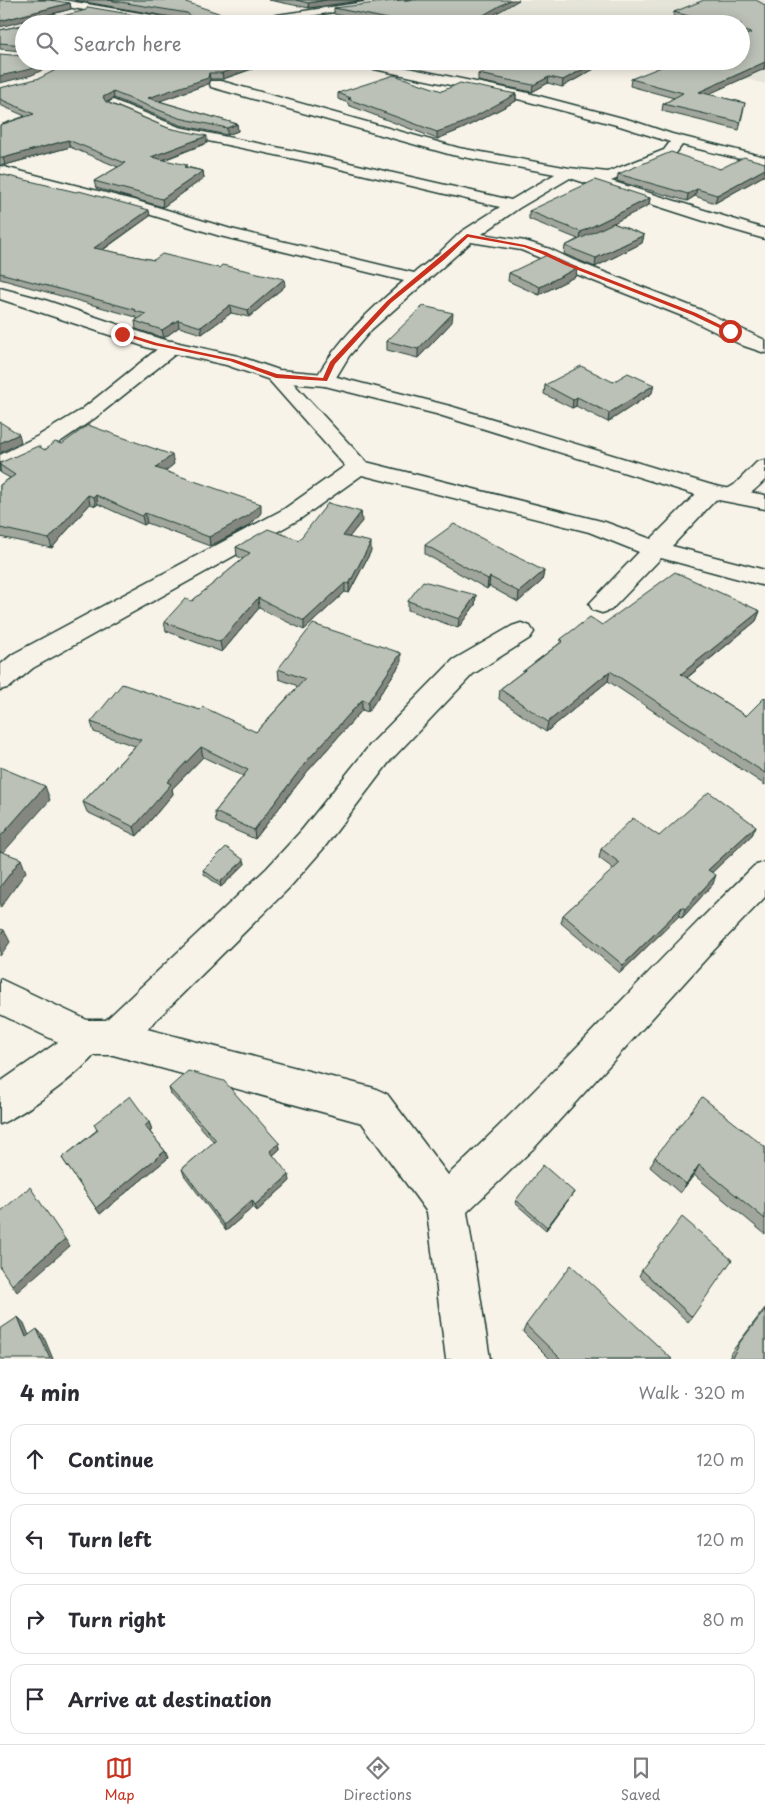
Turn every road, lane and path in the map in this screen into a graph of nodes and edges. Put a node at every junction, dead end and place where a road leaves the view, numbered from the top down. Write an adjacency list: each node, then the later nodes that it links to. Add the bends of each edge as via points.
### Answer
1 (44, 0): 6 (street)
2 (332, 0): 5 (street)
3 (410, 0): 5 (street)
4 (130, 4): 6 (street)
5 (353, 6): 9 (street)
6 (94, 9): 7 (street); 8 (street)
7 (68, 15)
8 (131, 15)
9 (295, 15)
10 (398, 70): 13 (street, via 524,96 625,122)
11 (216, 84): 16 (street, via 457,152)
12 (113, 104): 17 (street, via 175,130)
13 (679, 140): 14 (street); 16 (street, via 668,153 610,177)
14 (765, 161)
15 (0, 170): 20 (street, via 226,233)
16 (569, 172): 17 (street); 18 (street)
17 (513, 206): 19 (street)
18 (765, 234)
19 (467, 236): 20 (street); 23 (street, via 525,246 544,253 694,314)
20 (417, 279): 25 (street, via 389,302 332,363)
21 (0, 293): 22 (street)
22 (172, 347): 24 (street, via 231,360); 26 (street, via 88,414 46,441)
23 (765, 347)
24 (276, 376): 25 (street); 27 (street)
25 (325, 380): 29 (street, via 443,410)
26 (0, 464)
27 (358, 467): 31 (street, via 597,527); 35 (street, via 292,514 23,660)
28 (765, 467): 29 (street, via 742,490)
29 (722, 493): 30 (street); 31 (street)
30 (765, 502)
31 (655, 549): 32 (street); 33 (street)
32 (765, 578)
33 (602, 604)
34 (521, 632): 38 (street, via 463,667 380,753 278,878)
35 (0, 680)
36 (765, 876): 40 (street, via 521,1133)
37 (0, 995): 38 (street, via 32,1013)
38 (99, 1037): 39 (street); 40 (street, via 374,1107)
39 (0, 1105)
40 (446, 1204): 41 (street)
41 (468, 1359)

